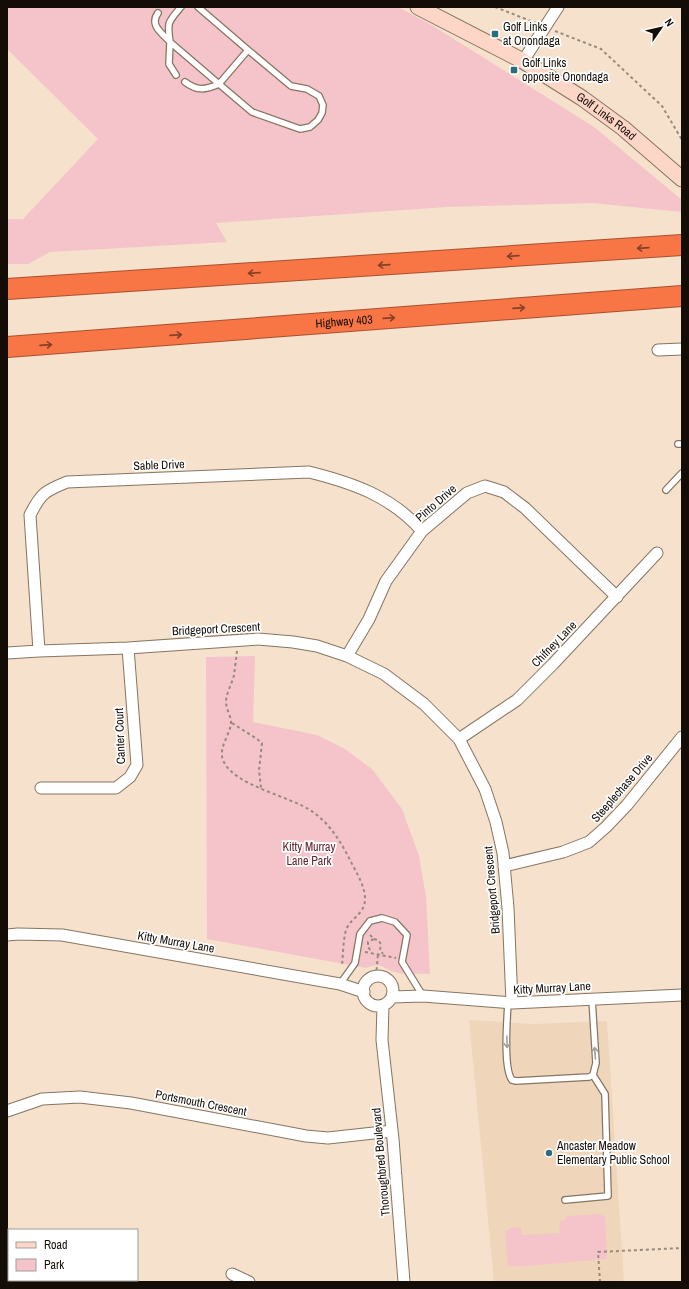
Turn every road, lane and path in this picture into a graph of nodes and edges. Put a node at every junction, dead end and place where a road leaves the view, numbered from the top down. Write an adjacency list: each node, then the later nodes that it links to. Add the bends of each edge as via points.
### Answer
1 (180, 7): 9 (lane, via 169,21)
2 (198, 7): 6 (lane)
3 (418, 7): 11 (main road, Golf Links Road)
4 (495, 7): 8 (path)
5 (558, 7): 8 (street)
6 (208, 10): 10 (lane)
7 (158, 13): 9 (lane, via 154,24)
8 (545, 27): 11 (street); 15 (path, via 602,49 662,106)
9 (170, 42): 12 (lane, via 169,64); 14 (lane)
10 (248, 50): 14 (lane); 14 (lane, via 291,86 307,89 319,96 323,105 318,120 310,127 300,129 252,112)
11 (523, 61): 16 (main road, Golf Links Road, via 582,98 623,128)
12 (176, 75)
13 (185, 82): 14 (lane, via 192,88 202,89)
14 (218, 84)
15 (682, 140)
16 (682, 179)
17 (682, 245): 18 (highway, one-way to 18)
18 (7, 289)
19 (682, 296): 20 (highway, Highway 403, one-way to 19)
20 (7, 347)
21 (682, 349): 22 (street)
22 (658, 350)
23 (682, 473): 24 (lane)
24 (666, 490)
25 (422, 531): 27 (street, Pinto Drive, via 467,493 485,486 504,492 525,508); 30 (street, Sable Drive, via 386,500 359,487 308,472 67,482 47,490 37,501 30,515); 32 (street, Pinto Drive, via 386,581 369,619)
26 (657, 553): 27 (street, Chifney Lane)
27 (617, 597): 35 (street, Chifney Lane, via 516,700)
28 (238, 640): 29 (street, Bridgeport Crescent); 32 (street, Bridgeport Crescent, via 293,642 317,646); 33 (path, via 234,675 226,702)
29 (128, 648): 30 (street, Bridgeport Crescent); 36 (street, Canter Court, via 137,765 130,777 116,788)
30 (39, 651): 31 (street, Bridgeport Crescent)
31 (7, 653)
32 (347, 656): 35 (street, Bridgeport Crescent, via 384,674 424,704)
33 (232, 723): 37 (path, via 262,743 259,770); 37 (path, via 223,746 223,760 228,769 244,782)
34 (682, 737): 38 (street, Steeplechase Drive, via 627,805 589,842 563,852)
35 (459, 739): 38 (street, Bridgeport Crescent, via 485,789 496,822)
36 (41, 788)
37 (261, 788): 48 (path, via 296,802 326,822 343,846 360,880 365,904 346,931)
38 (504, 866): 53 (street, Bridgeport Crescent, via 508,908)
39 (362, 931): 41 (path, via 369,932); 42 (lane); 46 (lane, via 370,921 376,919 395,922 407,935)
40 (7, 936): 48 (street, Kitty Murray Lane, via 62,935)
41 (374, 939): 43 (path, via 368,942); 45 (path, via 381,944 380,950)
42 (357, 950): 43 (path); 48 (lane, via 355,963)
43 (372, 953): 44 (path)
44 (378, 954): 45 (path); 47 (path)
45 (384, 955): 46 (path)
46 (403, 959): 51 (lane, via 402,962)
47 (369, 983): 48 (street, Kitty Murray Lane); 49 (street, via 382,976 387,979); 54 (street, via 367,1000)
48 (340, 984)
49 (392, 992): 51 (street, Kitty Murray Lane); 54 (street, via 388,1002)
50 (682, 995): 52 (street, Kitty Murray Lane)
51 (424, 996): 53 (street, Kitty Murray Lane)
52 (592, 999): 53 (street, Kitty Murray Lane); 55 (lane, one-way to 52, via 596,1063)
53 (510, 1003): 55 (lane, one-way to 55, via 506,1038 509,1077 512,1080)
54 (378, 1004): 57 (street, Thoroughbred Boulevard)
55 (594, 1075): 58 (lane, via 604,1094 608,1196)
56 (7, 1111): 57 (street, Portsmouth Crescent, via 42,1099 80,1097 131,1103 306,1136 328,1138)
57 (392, 1131): 62 (street, Thoroughbred Boulevard)
58 (565, 1200)
59 (682, 1248): 63 (path, via 598,1252)
60 (232, 1274): 61 (street)
61 (249, 1282)
62 (404, 1282)
63 (600, 1282)

